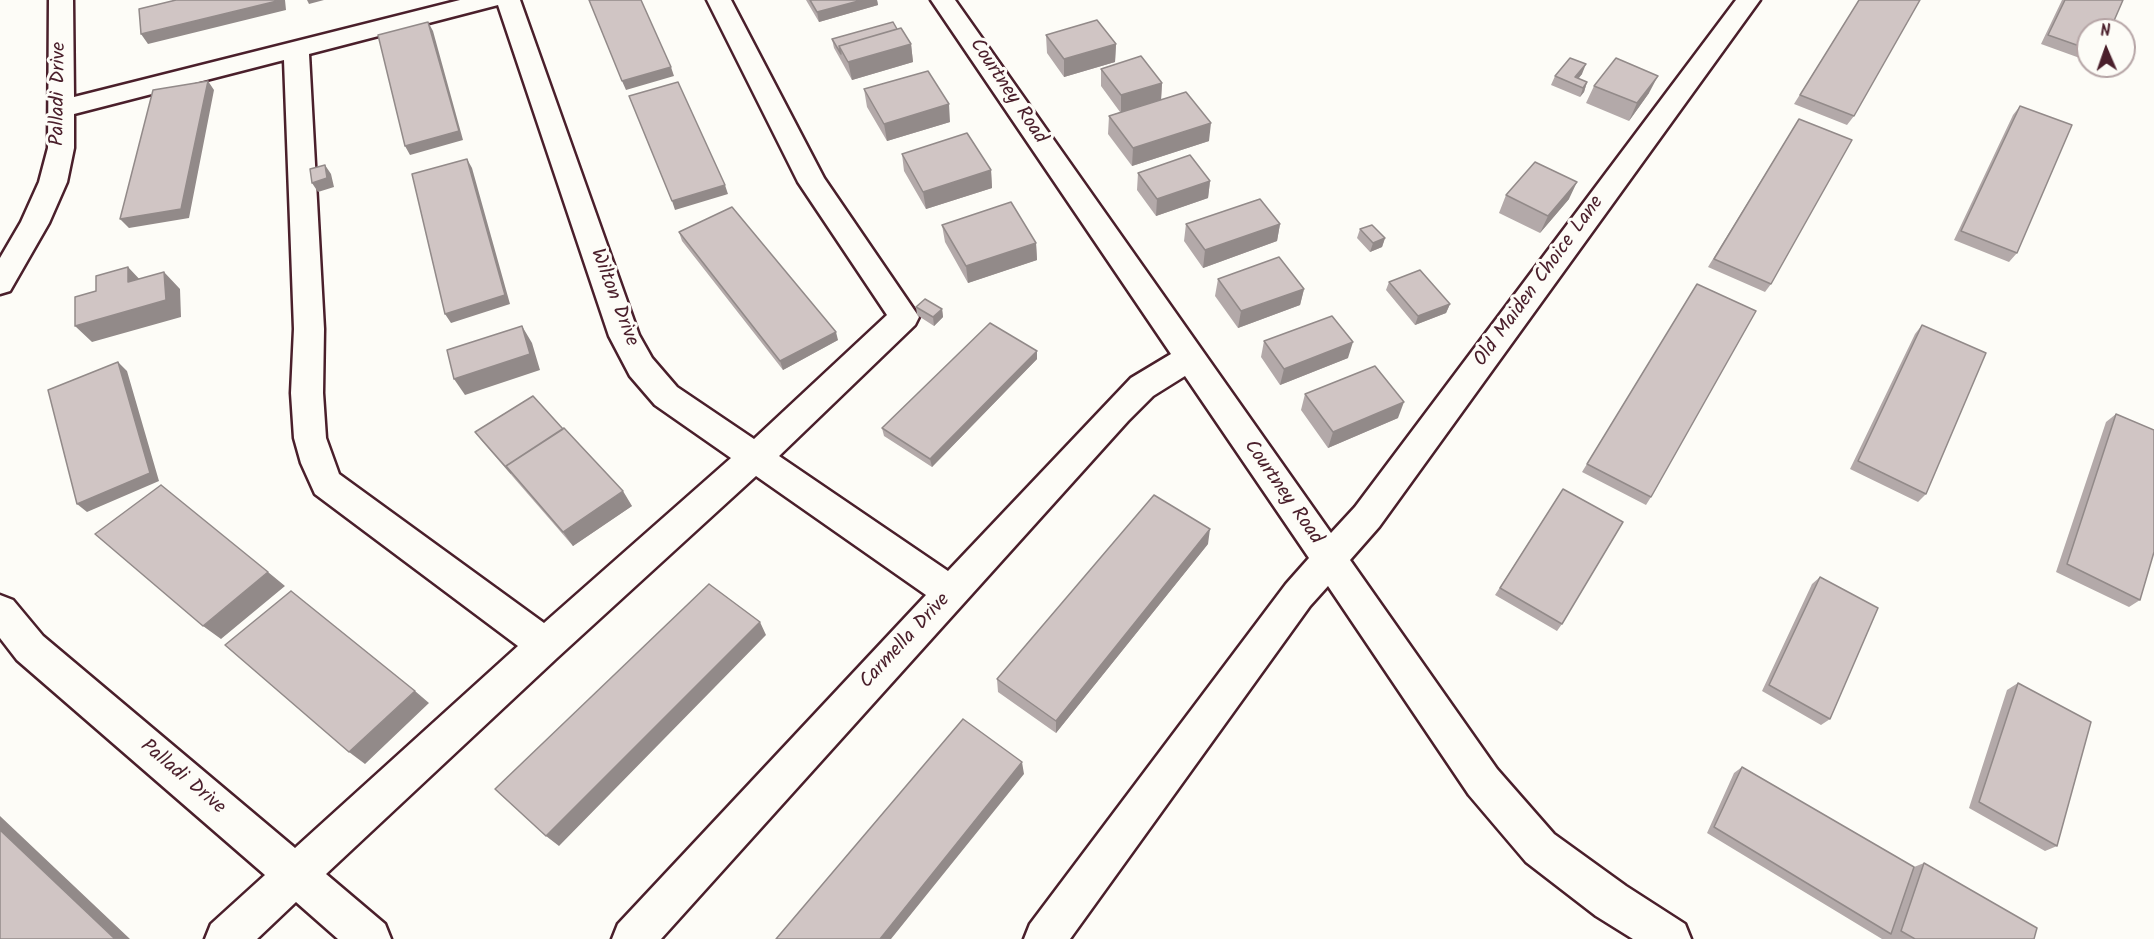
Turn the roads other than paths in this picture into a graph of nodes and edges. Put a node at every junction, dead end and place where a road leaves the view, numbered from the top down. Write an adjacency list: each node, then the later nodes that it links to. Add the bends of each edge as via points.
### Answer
1 (61, 0): 8 (street, Palladi Drive)
2 (489, 0): 7 (street)
3 (508, 0): 11 (street, Wilton Drive, via 624,336 641,367 666,396)
4 (719, 0): 11 (street, via 812,182 904,317)
5 (944, 0): 10 (street, Courtney Road)
6 (1748, 0): 12 (street, Old Maiden Choice Lane, via 1367,517)
7 (296, 49): 8 (street); 15 (street, via 309,329 307,393 310,438 317,463 327,484)
8 (61, 110): 9 (street, Palladi Drive, via 61,148 53,182 35,223)
9 (0, 283)
10 (1189, 358): 12 (street, Courtney Road); 13 (street, Carmella Drive, via 1142,387)
11 (754, 459): 13 (street, Wilton Drive); 15 (street)
12 (1329, 561): 20 (street, Old Maiden Choice Lane, via 1298,595); 21 (street, Courtney Road, via 1483,782 1540,848)
13 (952, 593): 19 (street, Carmella Drive)
14 (0, 611): 16 (street, Palladi Drive, via 30,648)
15 (545, 645): 16 (street)
16 (297, 876): 17 (street); 18 (street, Palladi Drive)
17 (226, 939)
18 (370, 939)
19 (633, 939)
20 (1045, 939)
21 (1670, 939)

